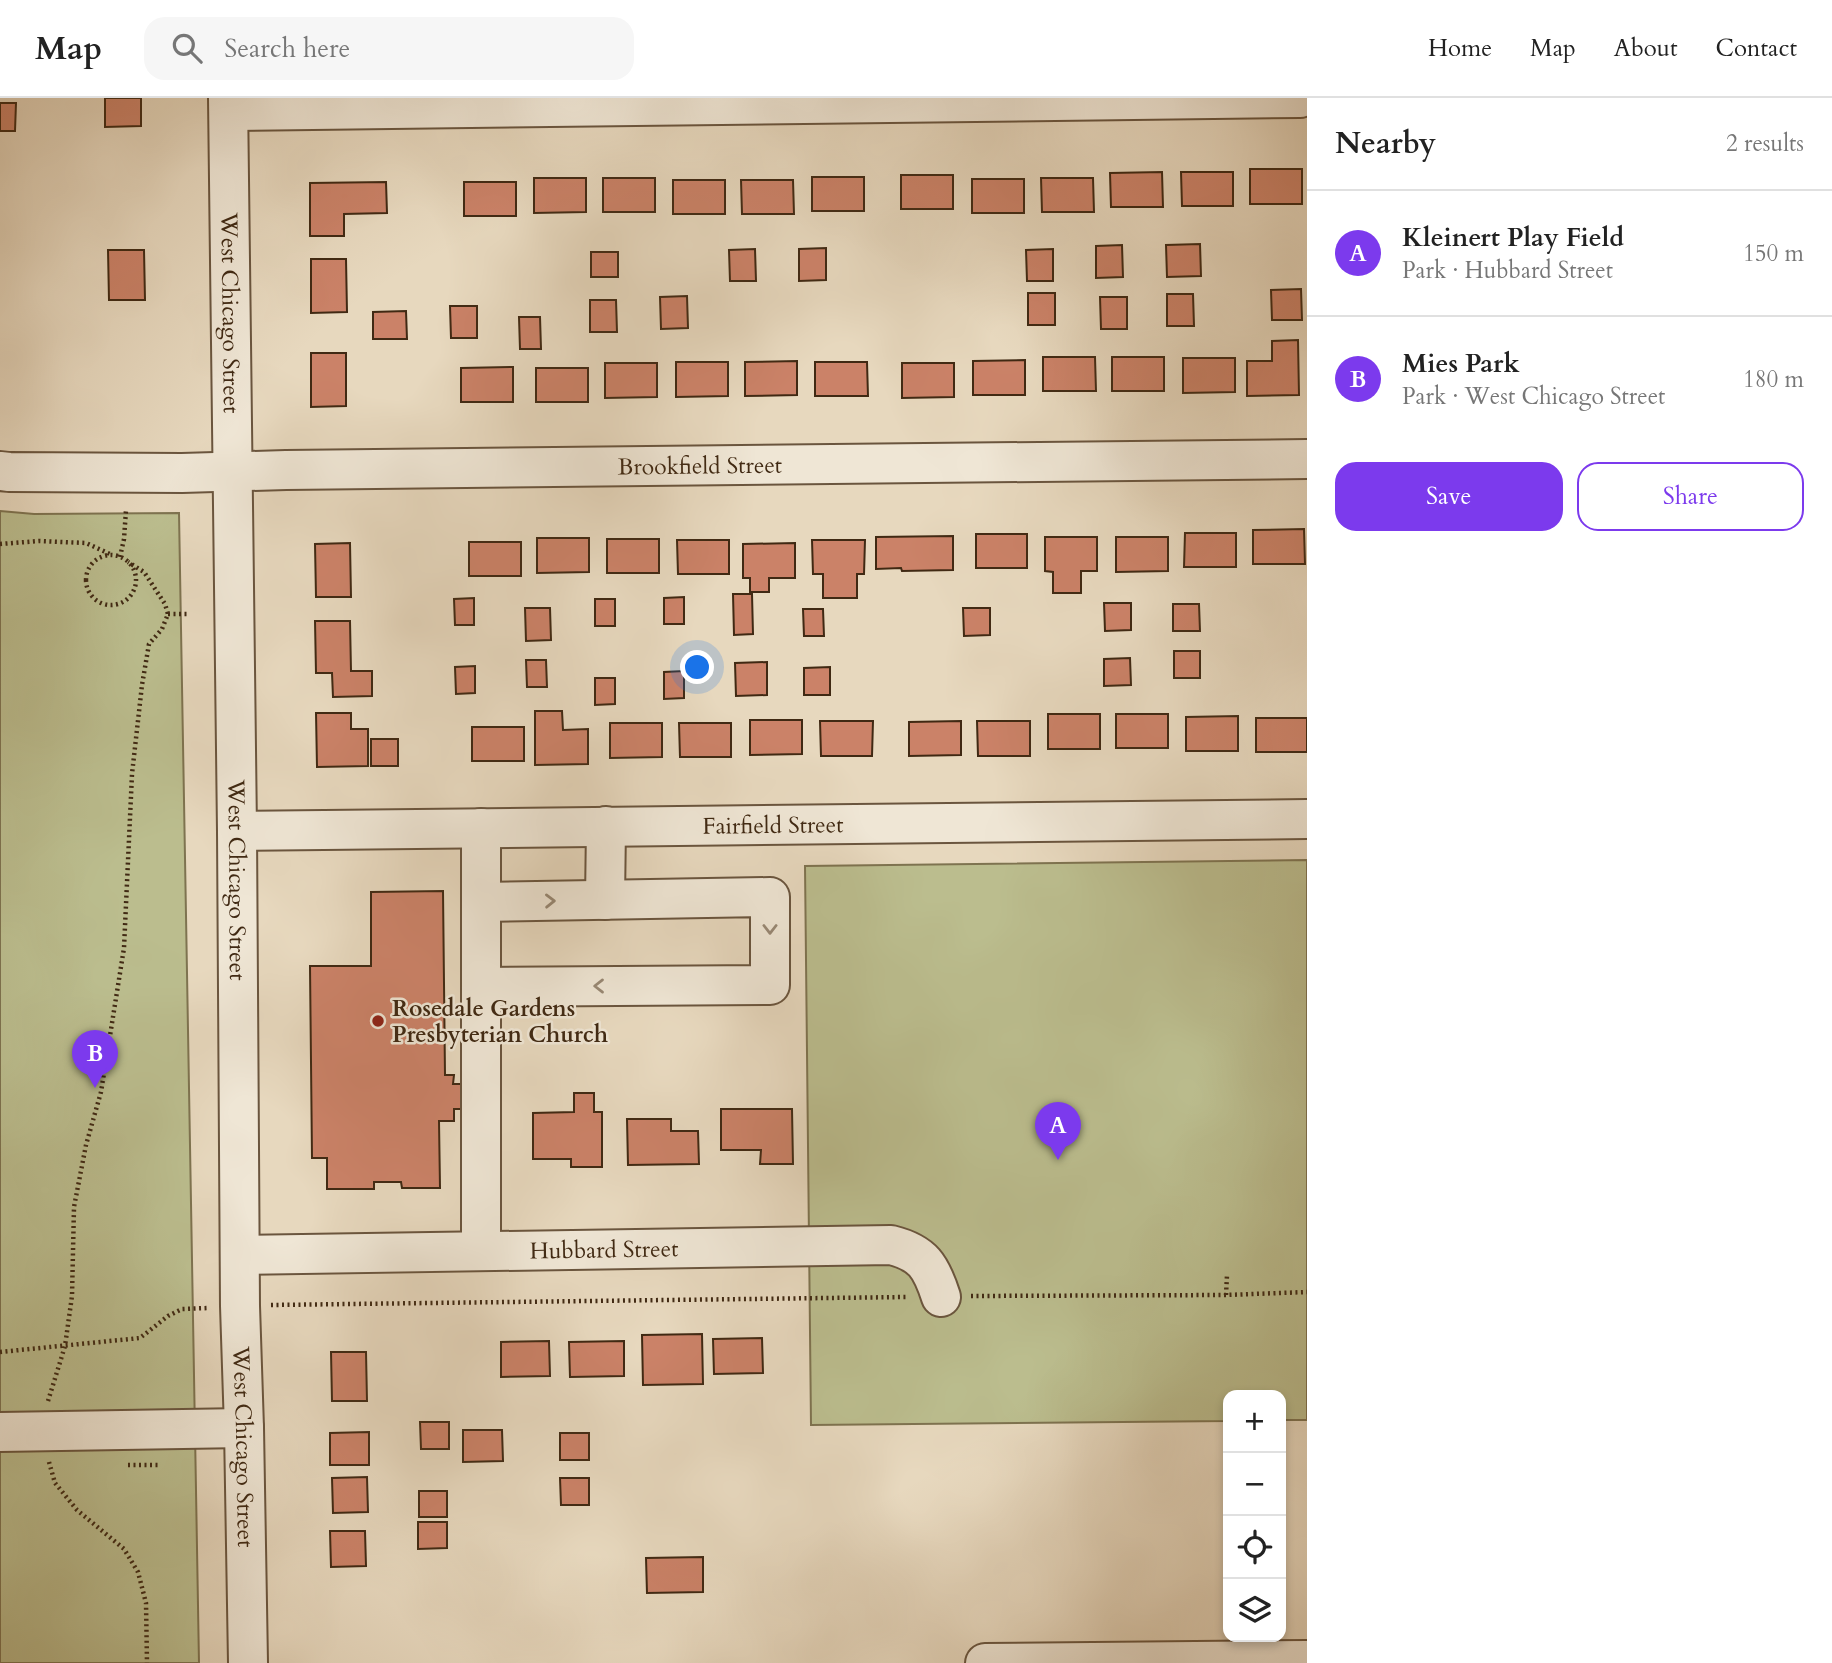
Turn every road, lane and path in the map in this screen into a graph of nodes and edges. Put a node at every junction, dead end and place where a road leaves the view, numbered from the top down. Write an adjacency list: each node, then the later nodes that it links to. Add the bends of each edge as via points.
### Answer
1 (1300, 98): 2 (street)
2 (228, 105): 5 (street, West Chicago Street)
3 (1307, 459): 5 (street, Brookfield Street)
4 (0, 471): 5 (street, Brookfield Street)
5 (233, 471): 16 (street, West Chicago Street)
6 (126, 510): 9 (path)
7 (0, 544): 8 (path, via 86,543)
8 (110, 555): 9 (path); 10 (path, via 93,563 85,581 93,598 102,604 121,603 134,590 134,570)
9 (120, 557): 10 (path)
10 (128, 562): 11 (path, via 144,572)
11 (169, 614): 12 (path); 27 (path, via 149,644 142,685 132,774 124,948 101,1092 74,1207 72,1296)
12 (187, 614)
13 (1307, 819): 14 (street, Fairfield Street)
14 (606, 826): 15 (street, Fairfield Street); 17 (street)
15 (481, 828): 16 (street, Fairfield Street); 18 (street)
16 (237, 831): 21 (street, West Chicago Street)
17 (606, 900): 18 (street, one-way to 17); 19 (street, one-way to 19, via 770,897 770,985)
18 (481, 902): 19 (street)
19 (482, 987): 20 (street)
20 (481, 1251): 21 (street, Hubbard Street); 25 (street, Hubbard Street, via 891,1245 907,1249 925,1262)
21 (240, 1255): 26 (street, West Chicago Street)
22 (1227, 1275): 24 (path)
23 (1307, 1292): 24 (path)
24 (1226, 1295): 25 (path)
25 (941, 1297): 26 (path)
26 (253, 1305): 27 (path, via 182,1309 140,1338); 29 (street, West Chicago Street)
27 (65, 1346): 28 (path); 30 (path, via 49,1394)
28 (0, 1352)
29 (244, 1428): 30 (street); 34 (street, West Chicago Street)
30 (47, 1431): 31 (street); 33 (path, via 55,1483 78,1510 124,1549 138,1572 146,1602)
31 (0, 1432)
32 (1307, 1660): 35 (street)
33 (147, 1663)
34 (248, 1663)
35 (985, 1663)

